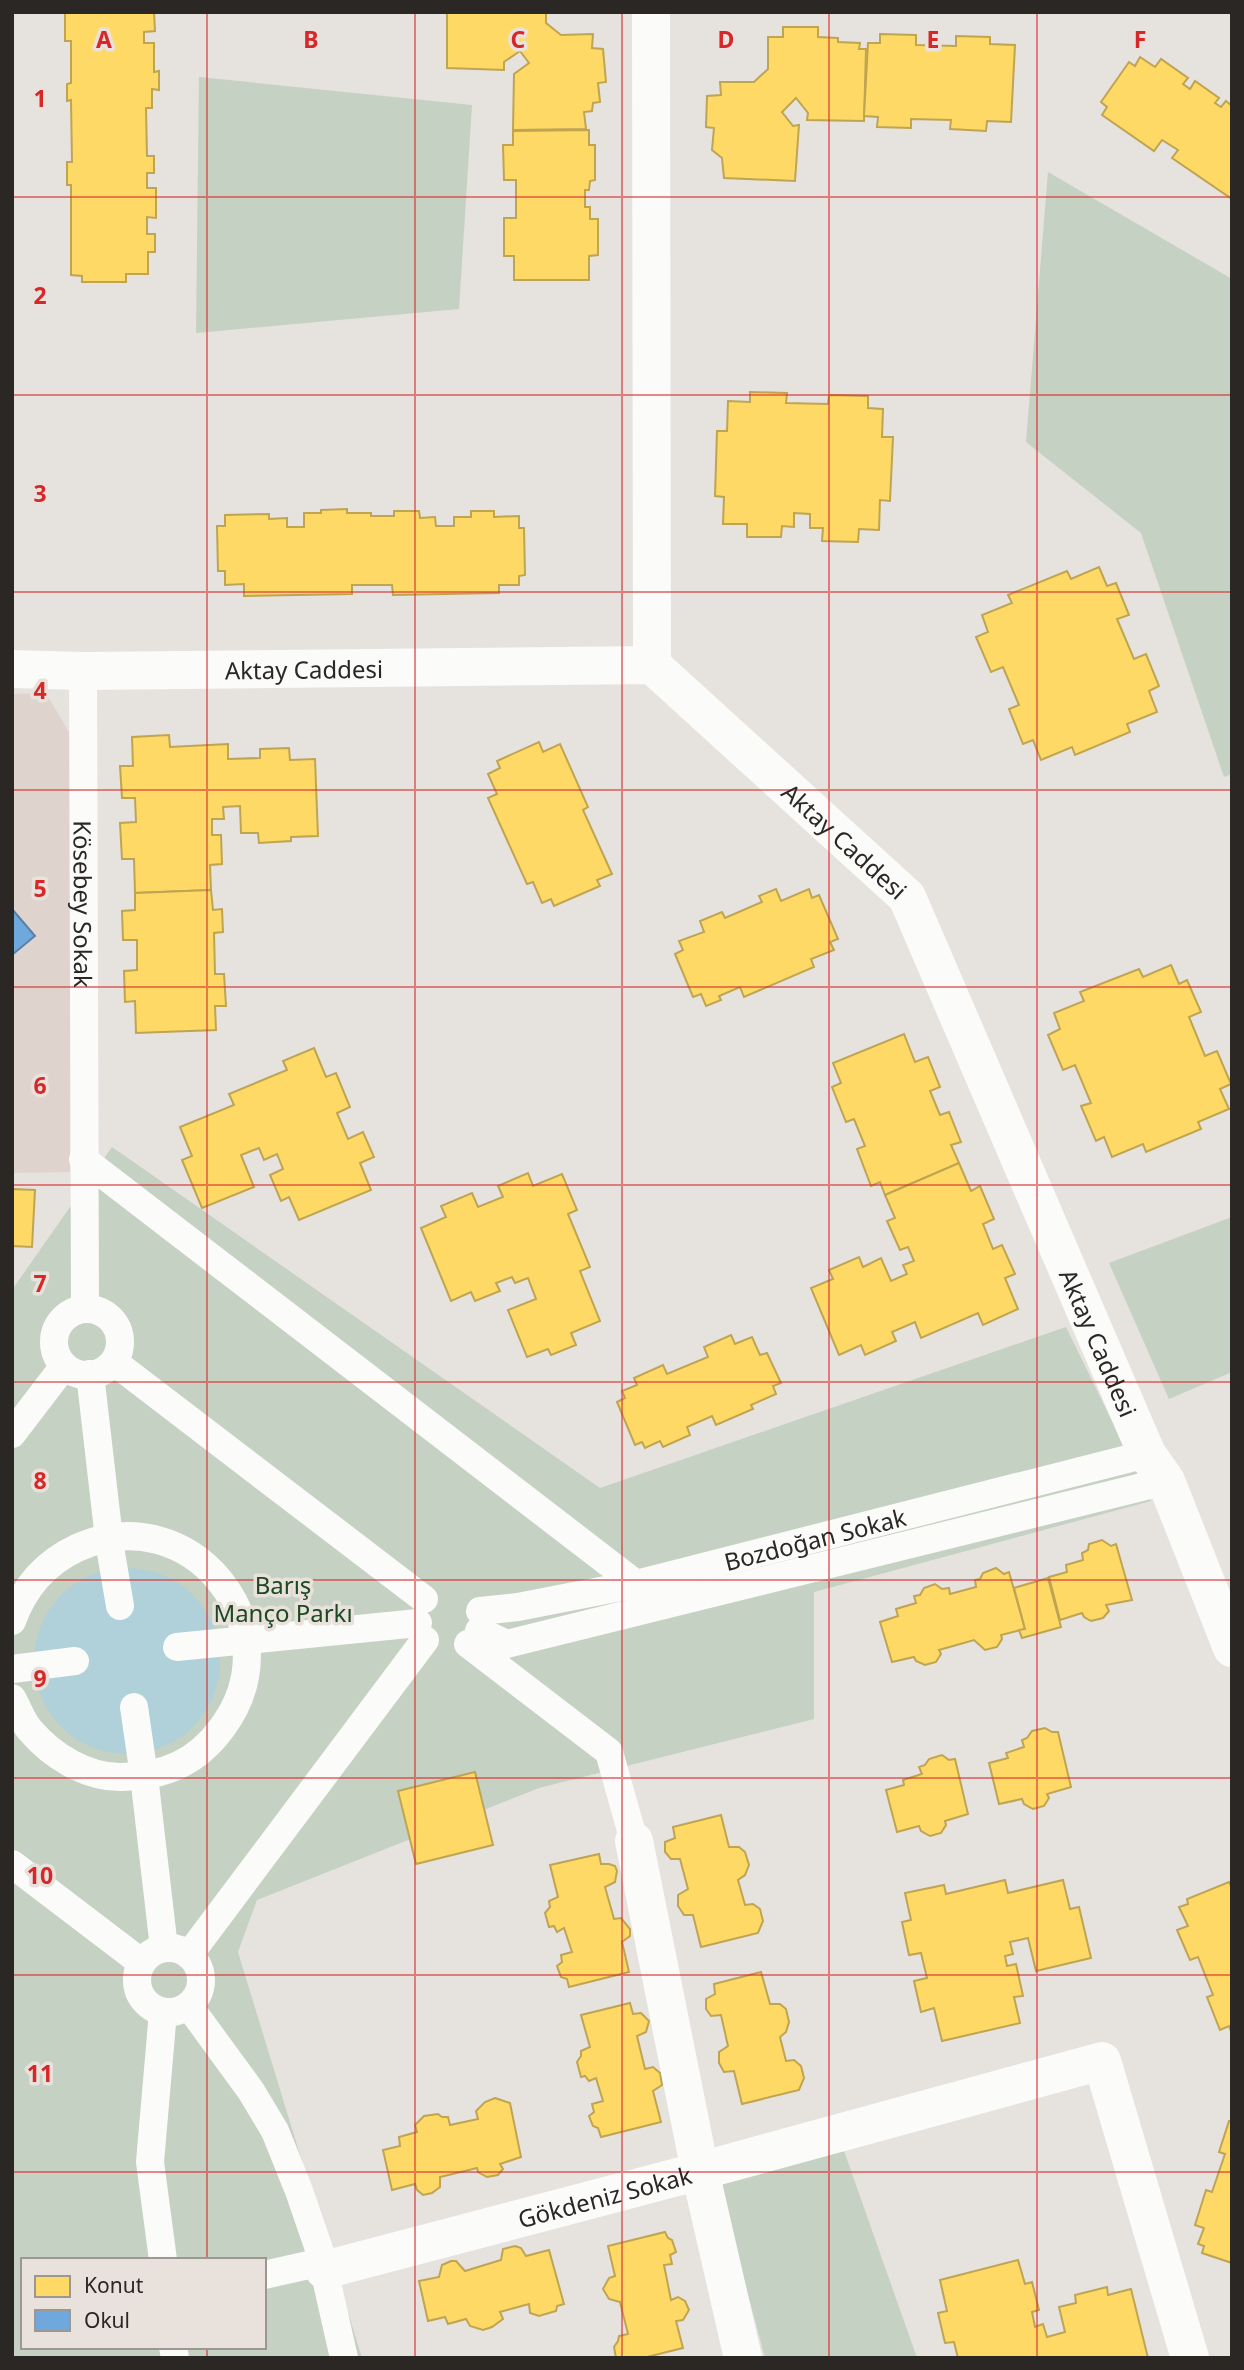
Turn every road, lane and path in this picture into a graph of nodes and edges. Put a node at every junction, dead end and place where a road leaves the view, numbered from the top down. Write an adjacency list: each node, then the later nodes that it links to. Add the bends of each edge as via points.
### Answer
1 (651, 12): 2 (street)
2 (652, 665): 4 (street, Aktay Caddesi); 9 (street, Aktay Caddesi, via 907,897)
3 (12, 669): 4 (street, Aktay Caddesi)
4 (83, 671): 5 (street, Kösebey Sokak)
5 (83, 1148): 6 (street, Kösebey Sokak); 11 (street)
6 (85, 1309): 7 (street, via 105,1314 119,1331 119,1352); 7 (street, via 65,1317 54,1336 57,1357)
7 (89, 1367): 8 (street); 10 (street); 14 (street)
8 (12, 1434)
9 (1156, 1467): 11 (street, Bozdoğan Sokak); 15 (street, via 507,1644); 18 (street, Aktay Caddesi)
10 (109, 1538): 12 (street); 13 (street, via 61,1555 37,1576); 16 (street, via 154,1539 184,1550 210,1569 230,1594)
11 (636, 1584): 15 (street, Bozdoğan Sokak, via 518,1606)
12 (120, 1606)
13 (12, 1620)
14 (422, 1620): 16 (street); 26 (street)
15 (476, 1629): 24 (street, via 609,1752)
16 (247, 1640): 17 (street); 23 (street, via 244,1688 228,1720 209,1745 181,1765)
17 (177, 1647)
18 (1232, 1648)
19 (75, 1661): 20 (street)
20 (12, 1669)
21 (12, 1698): 23 (street, via 28,1728 52,1752 81,1769 115,1777)
22 (134, 1707): 23 (street)
23 (144, 1776): 26 (street)
24 (634, 1841): 28 (street)
25 (12, 1864): 26 (street)
26 (165, 1955): 27 (street, via 198,1966 201,1977 200,1988); 27 (street, via 136,1976 136,1987 148,2005)
27 (176, 2009): 29 (street, via 150,2162); 30 (street, via 251,2091 275,2131)
28 (700, 2171): 30 (street, Gökdeniz Sokak); 33 (street, Gökdeniz Sokak); 34 (street, via 1102,2061)
29 (163, 2258)
30 (323, 2266): 31 (street); 32 (street)
31 (266, 2275)
32 (344, 2358)
33 (743, 2358)
34 (1190, 2358)

